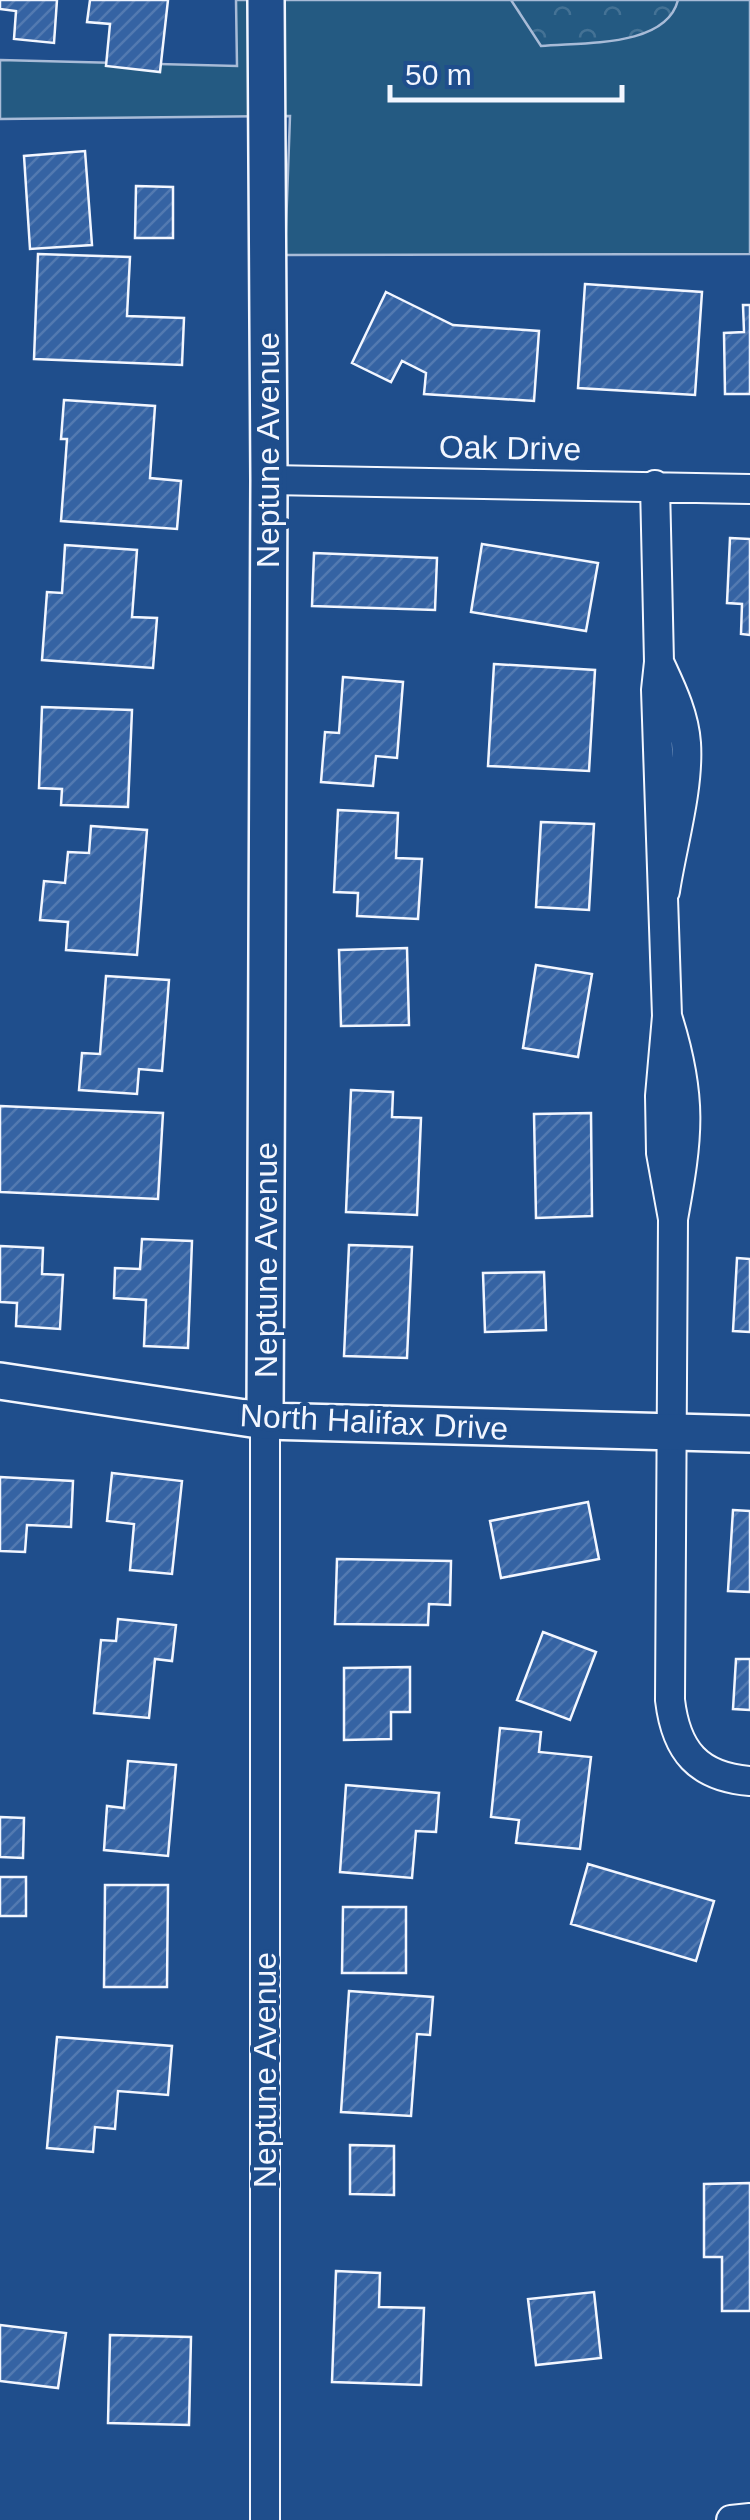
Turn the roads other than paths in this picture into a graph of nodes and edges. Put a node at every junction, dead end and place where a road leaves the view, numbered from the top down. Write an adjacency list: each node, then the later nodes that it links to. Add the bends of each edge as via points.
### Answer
1 (266, 0): 2 (street, Neptune Avenue)
2 (268, 480): 3 (street, Oak Drive); 6 (street, Neptune Avenue)
3 (655, 485): 4 (street, Oak Drive); 7 (street, via 659,662 686,743 666,891 660,1115 673,1219)
4 (750, 489)
5 (0, 1381): 6 (street, North Halifax Drive)
6 (266, 1421): 7 (street, North Halifax Drive); 11 (street, Neptune Avenue)
7 (671, 1434): 8 (street, North Halifax Drive); 9 (street, via 672,1722 691,1758 723,1778)
8 (750, 1434)
9 (750, 1781)
10 (750, 2518): 12 (street)
11 (265, 2520)
12 (731, 2520)

